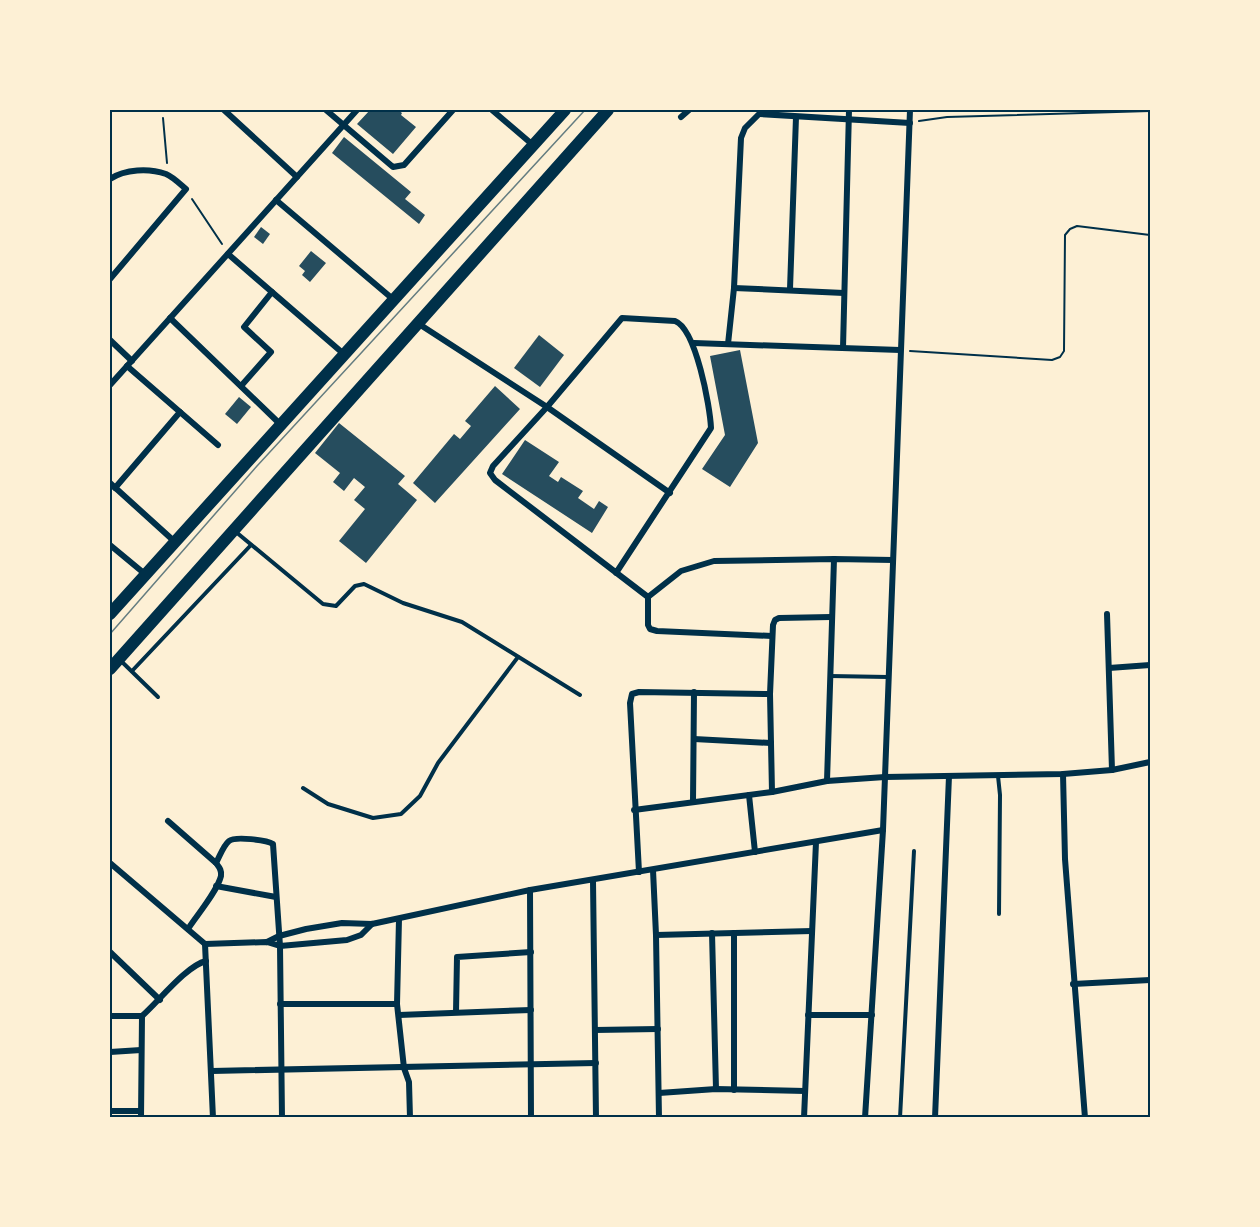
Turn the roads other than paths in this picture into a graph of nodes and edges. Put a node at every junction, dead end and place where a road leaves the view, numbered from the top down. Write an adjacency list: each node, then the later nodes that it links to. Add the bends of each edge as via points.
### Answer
1 (224, 110): 18 (street)
2 (326, 110): 16 (street)
3 (357, 110): 16 (street)
4 (453, 110): 16 (street, via 404,165 393,167)
5 (492, 110): 17 (street)
6 (565, 110): 17 (main road)
7 (608, 110): 29 (main road)
8 (689, 110): 12 (street)
9 (849, 110): 14 (street)
10 (910, 110): 15 (street)
11 (761, 112): 13 (street); 23 (street, via 741,138)
12 (681, 117)
13 (796, 117): 14 (street); 24 (street)
14 (849, 120): 15 (street); 26 (street)
15 (910, 123): 34 (street)
16 (344, 124): 18 (street)
17 (533, 146): 27 (main road)
18 (297, 177): 20 (street)
19 (110, 179): 22 (street, via 126,172 145,171 167,175 186,189)
20 (276, 200): 21 (street); 27 (street)
21 (228, 254): 25 (street); 28 (street)
22 (110, 279)
23 (734, 288): 24 (street); 32 (street)
24 (790, 289): 26 (street)
25 (272, 292): 35 (street); 39 (street, via 244,327 272,352)
26 (844, 293): 33 (street)
27 (394, 300): 35 (main road)
28 (170, 318): 36 (street); 39 (street)
29 (419, 324): 40 (street); 46 (main road)
30 (110, 340): 36 (street)
31 (694, 343): 32 (street); 40 (street, via 682,323 622,318); 45 (street, via 711,428)
32 (729, 344): 33 (street)
33 (843, 348): 34 (street)
34 (900, 350): 51 (street)
35 (345, 355): 42 (main road)
36 (132, 361): 37 (street)
37 (127, 366): 38 (street); 41 (street)
38 (110, 385)
39 (241, 386): 42 (street)
40 (546, 407): 45 (street); 52 (street, via 490,473)
41 (180, 412): 43 (street); 44 (street)
42 (280, 424): 47 (main road)
43 (218, 445)
44 (112, 485): 47 (street)
45 (670, 493): 52 (street)
46 (234, 530): 49 (lane); 60 (main road)
47 (174, 541): 53 (main road)
48 (110, 545): 53 (street)
49 (251, 545): 59 (lane, via 323,604 336,606 355,586 364,584 403,603 462,622); 64 (lane)
50 (834, 559): 51 (street); 54 (street, via 714,561 681,571); 57 (street)
51 (893, 560): 66 (street)
52 (616, 573): 54 (street)
53 (145, 574): 55 (main road)
54 (648, 597): 58 (street, via 650,629)
55 (110, 614)
56 (1107, 614): 62 (street)
57 (831, 617): 58 (street, via 779,618 775,620); 65 (street)
58 (772, 636): 68 (street)
59 (518, 657): 69 (lane); 80 (lane, via 438,763 420,796 401,814 373,818 328,804)
60 (119, 658): 63 (main road); 64 (lane)
61 (1150, 665): 62 (street)
62 (1109, 668): 74 (street)
63 (110, 669)
64 (132, 671): 70 (lane)
65 (830, 675): 66 (lane); 79 (street)
66 (888, 677): 78 (street)
67 (694, 692): 68 (street); 71 (street); 84 (street, via 632,694)
68 (770, 694): 72 (street)
69 (580, 695)
70 (158, 697)
71 (694, 738): 72 (street); 83 (street)
72 (771, 743): 81 (street)
73 (1150, 762): 74 (street)
74 (1112, 770): 75 (street)
75 (1063, 774): 77 (street); 114 (street)
76 (949, 776): 77 (street); 78 (street); 149 (street)
77 (999, 776): 98 (lane)
78 (885, 777): 79 (street); 86 (street)
79 (827, 781): 81 (street)
80 (303, 788)
81 (772, 792): 82 (street)
82 (749, 795): 83 (street); 89 (street)
83 (693, 802): 84 (street)
84 (634, 810): 93 (street)
85 (168, 821): 91 (street)
86 (883, 830): 87 (street); 122 (street)
87 (816, 842): 89 (street); 102 (street)
88 (914, 851): 148 (lane)
89 (755, 852): 92 (street)
90 (110, 863): 101 (street)
91 (216, 863): 95 (street, via 222,874); 97 (street, via 227,842 234,838 268,840 275,854)
92 (653, 870): 93 (street); 105 (street)
93 (639, 872): 94 (street)
94 (593, 880): 96 (street); 126 (street)
95 (216, 886): 97 (street); 101 (street)
96 (530, 890): 99 (street); 111 (street)
97 (276, 897): 106 (street)
98 (999, 914)
99 (399, 919): 100 (street); 117 (street)
100 (372, 924): 106 (street, via 342,923); 109 (street, via 361,935 347,939)
101 (188, 929): 108 (street)
102 (812, 931): 104 (street); 121 (street)
103 (712, 933): 104 (street); 105 (street); 134 (street)
104 (734, 933): 135 (street)
105 (656, 935): 125 (street)
106 (279, 936): 107 (street); 109 (street)
107 (267, 942): 108 (street); 109 (street)
108 (205, 944): 112 (street)
109 (280, 946): 116 (street)
110 (110, 952): 115 (street)
111 (531, 952): 118 (street); 119 (street, via 458,957)
112 (206, 961): 115 (street, via 190,968); 133 (street)
113 (1150, 980): 114 (street)
114 (1073, 984): 150 (street)
115 (160, 1000): 124 (street)
116 (280, 1004): 117 (street); 132 (street)
117 (397, 1004): 120 (street)
118 (531, 1010): 119 (street); 130 (street)
119 (456, 1012): 120 (street)
120 (399, 1015): 131 (street)
121 (808, 1015): 122 (street); 136 (street)
122 (872, 1015): 147 (street)
123 (110, 1016): 124 (street)
124 (142, 1016): 127 (street)
125 (658, 1029): 126 (street); 137 (street)
126 (595, 1030): 129 (street)
127 (141, 1050): 128 (street); 139 (street)
128 (110, 1052)
129 (596, 1063): 130 (street); 144 (street)
130 (531, 1066): 131 (street); 143 (street)
131 (404, 1068): 132 (street); 142 (street, via 409,1082)
132 (281, 1069): 133 (street); 141 (street)
133 (212, 1071): 140 (street)
134 (716, 1089): 135 (street); 137 (street)
135 (734, 1090): 136 (street)
136 (805, 1091): 146 (street)
137 (660, 1093): 145 (street)
138 (110, 1112): 139 (street)
139 (141, 1114)
140 (213, 1118)
141 (282, 1118)
142 (410, 1118)
143 (531, 1118)
144 (596, 1118)
145 (659, 1118)
146 (804, 1118)
147 (865, 1118)
148 (900, 1118)
149 (935, 1118)
150 (1084, 1118)

